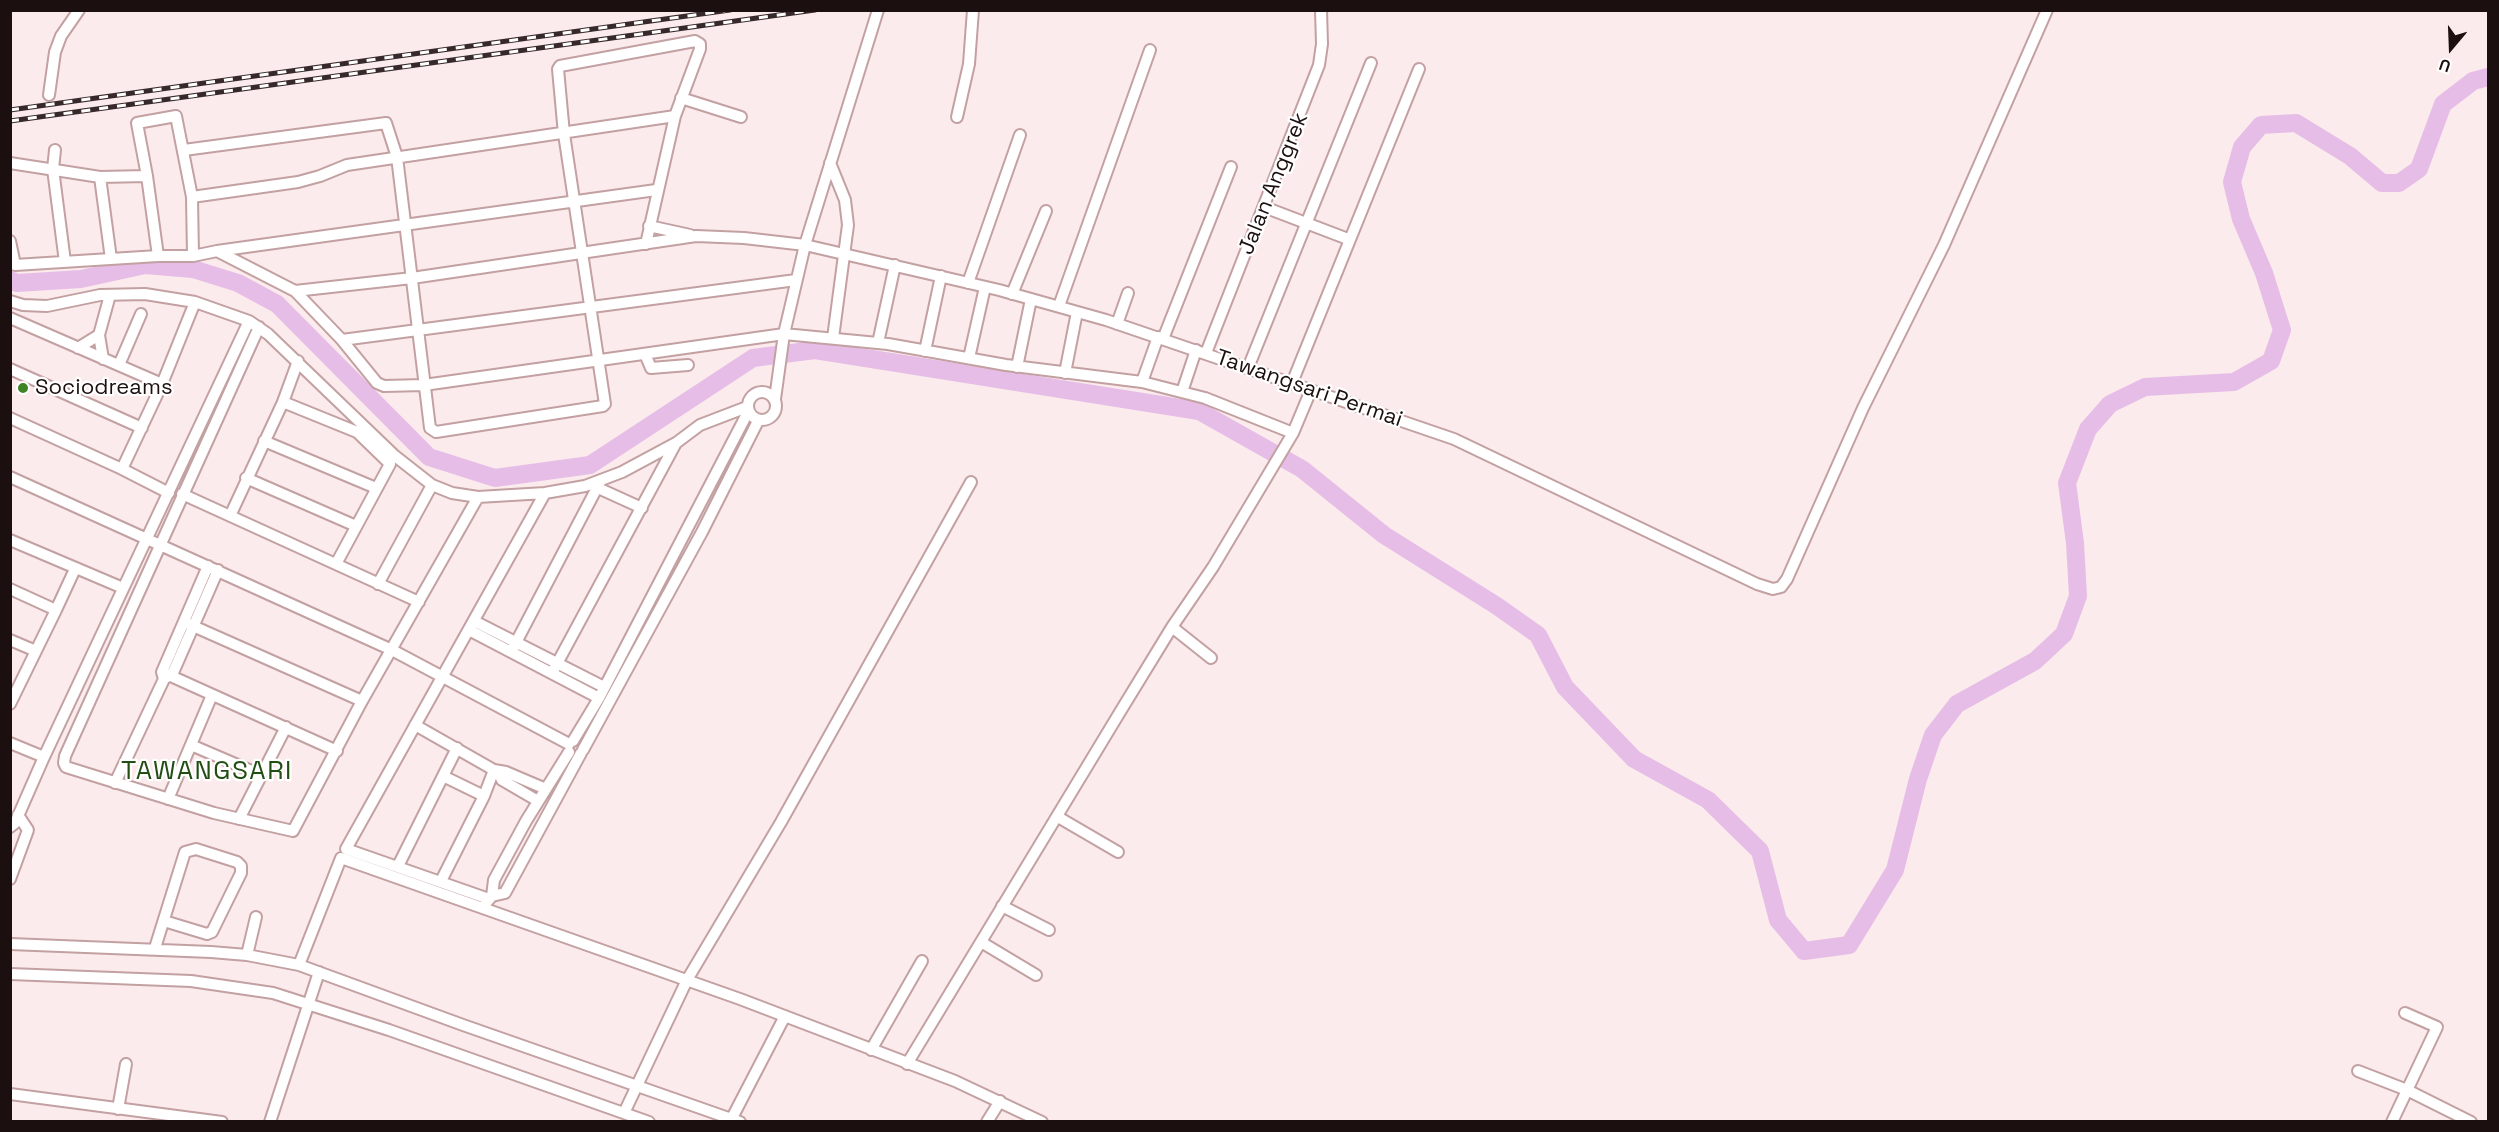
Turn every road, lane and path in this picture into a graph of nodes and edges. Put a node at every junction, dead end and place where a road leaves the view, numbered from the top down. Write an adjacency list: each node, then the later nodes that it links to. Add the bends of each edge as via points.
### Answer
1 (79, 10): 9 (street, via 55,52)
2 (878, 10): 20 (street)
3 (973, 10): 13 (street, via 969,64)
4 (1321, 10): 28 (street, Jalan Anggrek, via 1319,65)
5 (2047, 10): 92 (street, Tawangsari Permai, via 1944,245 1863,408 1787,579 1777,588 1757,584 1454,439)
6 (1150, 50): 58 (street)
7 (1371, 63): 30 (street)
8 (1419, 69): 34 (street)
9 (50, 95)
10 (681, 99): 11 (street); 12 (street); 14 (street, via 699,49 700,44 695,41 560,66)
11 (675, 116): 14 (street); 25 (street)
12 (741, 117)
13 (957, 117)
14 (564, 134): 18 (street); 27 (street)
15 (1020, 135): 49 (street)
16 (55, 150): 22 (street)
17 (184, 150): 18 (street, via 383,122); 24 (street, via 176,116 138,122); 26 (street)
18 (397, 157): 26 (street, via 347,165 298,182); 31 (street)
19 (10, 163): 22 (street)
20 (830, 163): 37 (street); 40 (street, via 846,208)
21 (1231, 167): 70 (street)
22 (54, 169): 23 (street); 44 (street)
23 (100, 177): 24 (street); 43 (street)
24 (147, 177): 41 (street)
25 (656, 190): 27 (street); 32 (street)
26 (192, 197): 42 (street)
27 (576, 200): 31 (street); 39 (street)
28 (1264, 207): 30 (street); 75 (street, Jalan Anggrek)
29 (1046, 211): 53 (street)
30 (1307, 223): 34 (street); 84 (street)
31 (405, 225): 38 (street); 47 (street)
32 (650, 226): 33 (street); 36 (street)
33 (696, 236): 36 (street); 37 (street, Tawangsari Permai)
34 (1348, 239): 89 (street)
35 (10, 241): 44 (street, via 14,264)
36 (646, 244): 39 (street)
37 (805, 246): 40 (street, Tawangsari Permai); 48 (street)
38 (217, 251): 42 (street); 51 (street)
39 (584, 253): 47 (street); 59 (street)
40 (845, 254): 45 (street, Tawangsari Permai); 69 (street)
41 (158, 256): 42 (street); 43 (street)
42 (193, 256)
43 (111, 259): 44 (street)
44 (65, 262)
45 (894, 265): 46 (street, Tawangsari Permai); 72 (street)
46 (941, 276): 49 (street, Tawangsari Permai); 74 (street)
47 (412, 278): 51 (street); 66 (street)
48 (796, 280): 59 (street); 68 (street)
49 (968, 283): 50 (street, Tawangsari Permai)
50 (985, 286): 53 (street, Tawangsari Permai); 78 (street)
51 (295, 291): 71 (street)
52 (1128, 293): 64 (street)
53 (1012, 294): 55 (street, Tawangsari Permai)
54 (110, 295): 56 (street, via 47,306); 57 (street, via 145,294); 67 (street)
55 (1031, 299): 58 (street, Tawangsari Permai); 83 (street)
56 (10, 302)
57 (195, 302): 63 (street); 90 (street)
58 (1059, 306): 60 (street, Tawangsari Permai)
59 (592, 307): 66 (street); 79 (street)
60 (1077, 312): 64 (street, Tawangsari Permai); 86 (street)
61 (141, 314): 81 (street)
62 (10, 318): 73 (street)
63 (249, 321): 65 (street); 111 (street)
64 (1117, 324): 70 (street, Tawangsari Permai)
65 (259, 327): 80 (street); 113 (street)
66 (418, 330): 71 (street); 91 (street)
67 (99, 335): 73 (street); 77 (street)
68 (783, 338): 69 (street); 76 (street); 87 (street)
69 (833, 338): 72 (street)
70 (1160, 338): 75 (street, Tawangsari Permai); 88 (street)
71 (342, 340): 91 (street, via 380,385)
72 (879, 343): 74 (street)
73 (78, 348): 77 (street)
74 (925, 351): 78 (street)
75 (1201, 352): 84 (street, Tawangsari Permai); 93 (street, Jalan Anggrek)
76 (645, 354): 79 (street); 82 (street, via 651,368)
77 (103, 358): 81 (street)
78 (969, 358): 83 (street)
79 (599, 360): 91 (street); 91 (street, via 606,403 603,406 441,433 430,428)
80 (298, 361): 96 (street); 108 (street, via 358,422)
81 (119, 365): 90 (street)
82 (688, 365)
83 (1017, 367): 86 (street)
84 (1248, 368): 89 (street, Tawangsari Permai)
85 (10, 369): 100 (street)
86 (1065, 373): 88 (street)
87 (778, 374): 94 (street); 95 (street)
88 (1142, 382): 93 (street)
89 (1292, 383): 92 (street, Tawangsari Permai)
90 (162, 384): 100 (street)
91 (424, 385)
92 (1311, 390): 101 (street)
93 (1182, 392): 101 (street, via 1205,398)
94 (757, 393): 95 (street, via 770,394); 97 (street)
95 (775, 399): 99 (street, via 774,416)
96 (283, 402): 102 (street); 110 (street, via 362,435 390,464)
97 (748, 409): 99 (street); 103 (street, via 700,425); 117 (street)
98 (10, 418): 104 (street)
99 (758, 421): 119 (street)
100 (142, 428): 104 (street)
101 (1291, 436): 133 (street, via 1213,567)
102 (264, 441): 106 (street); 110 (street)
103 (675, 442): 109 (street); 115 (street)
104 (122, 469): 111 (street)
105 (10, 477): 120 (street)
106 (246, 478): 116 (street); 118 (street)
107 (971, 482): 189 (street, via 781,822)
108 (432, 485): 114 (street); 126 (street)
109 (599, 485): 112 (street); 115 (street); 137 (street)
110 (376, 488): 118 (street)
111 (169, 493): 120 (street)
112 (545, 493): 114 (street); 132 (street)
113 (182, 494): 116 (street); 122 (street)
114 (478, 497): 129 (street)
115 (642, 508): 141 (street)
116 (230, 516): 123 (street)
117 (690, 525): 119 (street); 134 (street)
118 (356, 526): 123 (street)
119 (702, 532): 135 (street)
120 (147, 538): 122 (street); 127 (street)
121 (10, 540): 125 (street)
122 (160, 544): 124 (street); 160 (street, via 63,760 69,768)
123 (336, 564): 126 (street)
124 (213, 568): 131 (street); 138 (street)
125 (75, 569): 127 (street); 130 (street)
126 (378, 584): 129 (street)
127 (123, 588): 156 (street)
128 (10, 589): 130 (street)
129 (419, 602): 138 (street)
130 (56, 610): 139 (street)
131 (188, 624): 142 (street); 147 (street)
132 (472, 626): 137 (street); 143 (street)
133 (1172, 627): 140 (street); 165 (street)
134 (633, 631): 135 (street); 144 (street)
135 (645, 637): 155 (street)
136 (10, 640): 139 (street)
137 (513, 647): 141 (street)
138 (392, 650): 143 (street); 147 (street)
139 (36, 651): 146 (street)
140 (1211, 658)
141 (555, 668): 144 (street)
142 (166, 675): 145 (street); 160 (street)
143 (442, 676): 148 (street); 152 (street)
144 (601, 692): 152 (street)
145 (212, 695): 149 (street); 151 (street)
146 (12, 697)
147 (362, 701): 154 (street)
148 (415, 724): 153 (street); 172 (street, via 346,849)
149 (286, 727): 154 (street); 158 (street)
150 (10, 743): 156 (street)
151 (191, 745): 158 (street); 163 (street)
152 (570, 746): 155 (street, via 577,756); 161 (street)
153 (457, 748): 157 (street); 159 (street)
154 (337, 751): 166 (street, via 294,830)
155 (582, 752): 170 (street)
156 (44, 757): 167 (street)
157 (496, 771): 161 (street); 162 (street); 164 (street, via 502,780)
158 (261, 775): 166 (street)
159 (443, 776): 162 (street); 172 (street)
160 (115, 783): 163 (street)
161 (546, 789): 164 (street)
162 (484, 796): 174 (street)
163 (168, 799): 166 (street)
164 (538, 801): 168 (street)
165 (1058, 817): 171 (street); 176 (street)
166 (239, 819)
167 (23, 821): 169 (street); 173 (street, via 26,838)
168 (526, 821): 170 (street); 175 (street, via 494,880)
169 (10, 827)
170 (541, 830): 175 (street, via 505,893)
171 (1118, 852)
172 (399, 866): 174 (street)
173 (10, 879)
174 (441, 880): 175 (street)
175 (488, 901): 185 (street, via 341,858); 189 (street)
176 (1002, 906): 179 (street); 180 (street)
177 (256, 917): 183 (street)
178 (164, 921): 178 (street, via 185,852 196,849 241,866 212,932 207,934); 182 (street)
179 (1049, 930)
180 (981, 942): 188 (street); 195 (street)
181 (10, 944): 182 (street)
182 (155, 948): 183 (street)
183 (247, 955): 185 (street)
184 (922, 961): 193 (street)
185 (299, 965): 187 (street)
186 (10, 974): 190 (street, via 191,981)
187 (318, 974): 190 (street); 197 (street)
188 (1036, 975)
189 (687, 980): 192 (street); 197 (street)
190 (309, 1000): 202 (street); 205 (street)
191 (2405, 1012): 198 (street, via 2437,1027)
192 (785, 1016): 193 (street); 203 (street)
193 (872, 1050): 195 (street)
194 (126, 1064): 201 (street)
195 (907, 1064): 200 (street)
196 (2358, 1071): 198 (street)
197 (636, 1088): 202 (street); 203 (street)
198 (2407, 1090): 209 (street); 210 (street)
199 (10, 1094): 201 (street)
200 (1000, 1101): 207 (street); 208 (street)
201 (118, 1109): 204 (street)
202 (625, 1111): 206 (street)
203 (736, 1120)
204 (222, 1122)
205 (270, 1122)
206 (649, 1122)
207 (987, 1122)
208 (1042, 1122)
209 (2392, 1122)
210 (2471, 1122)

